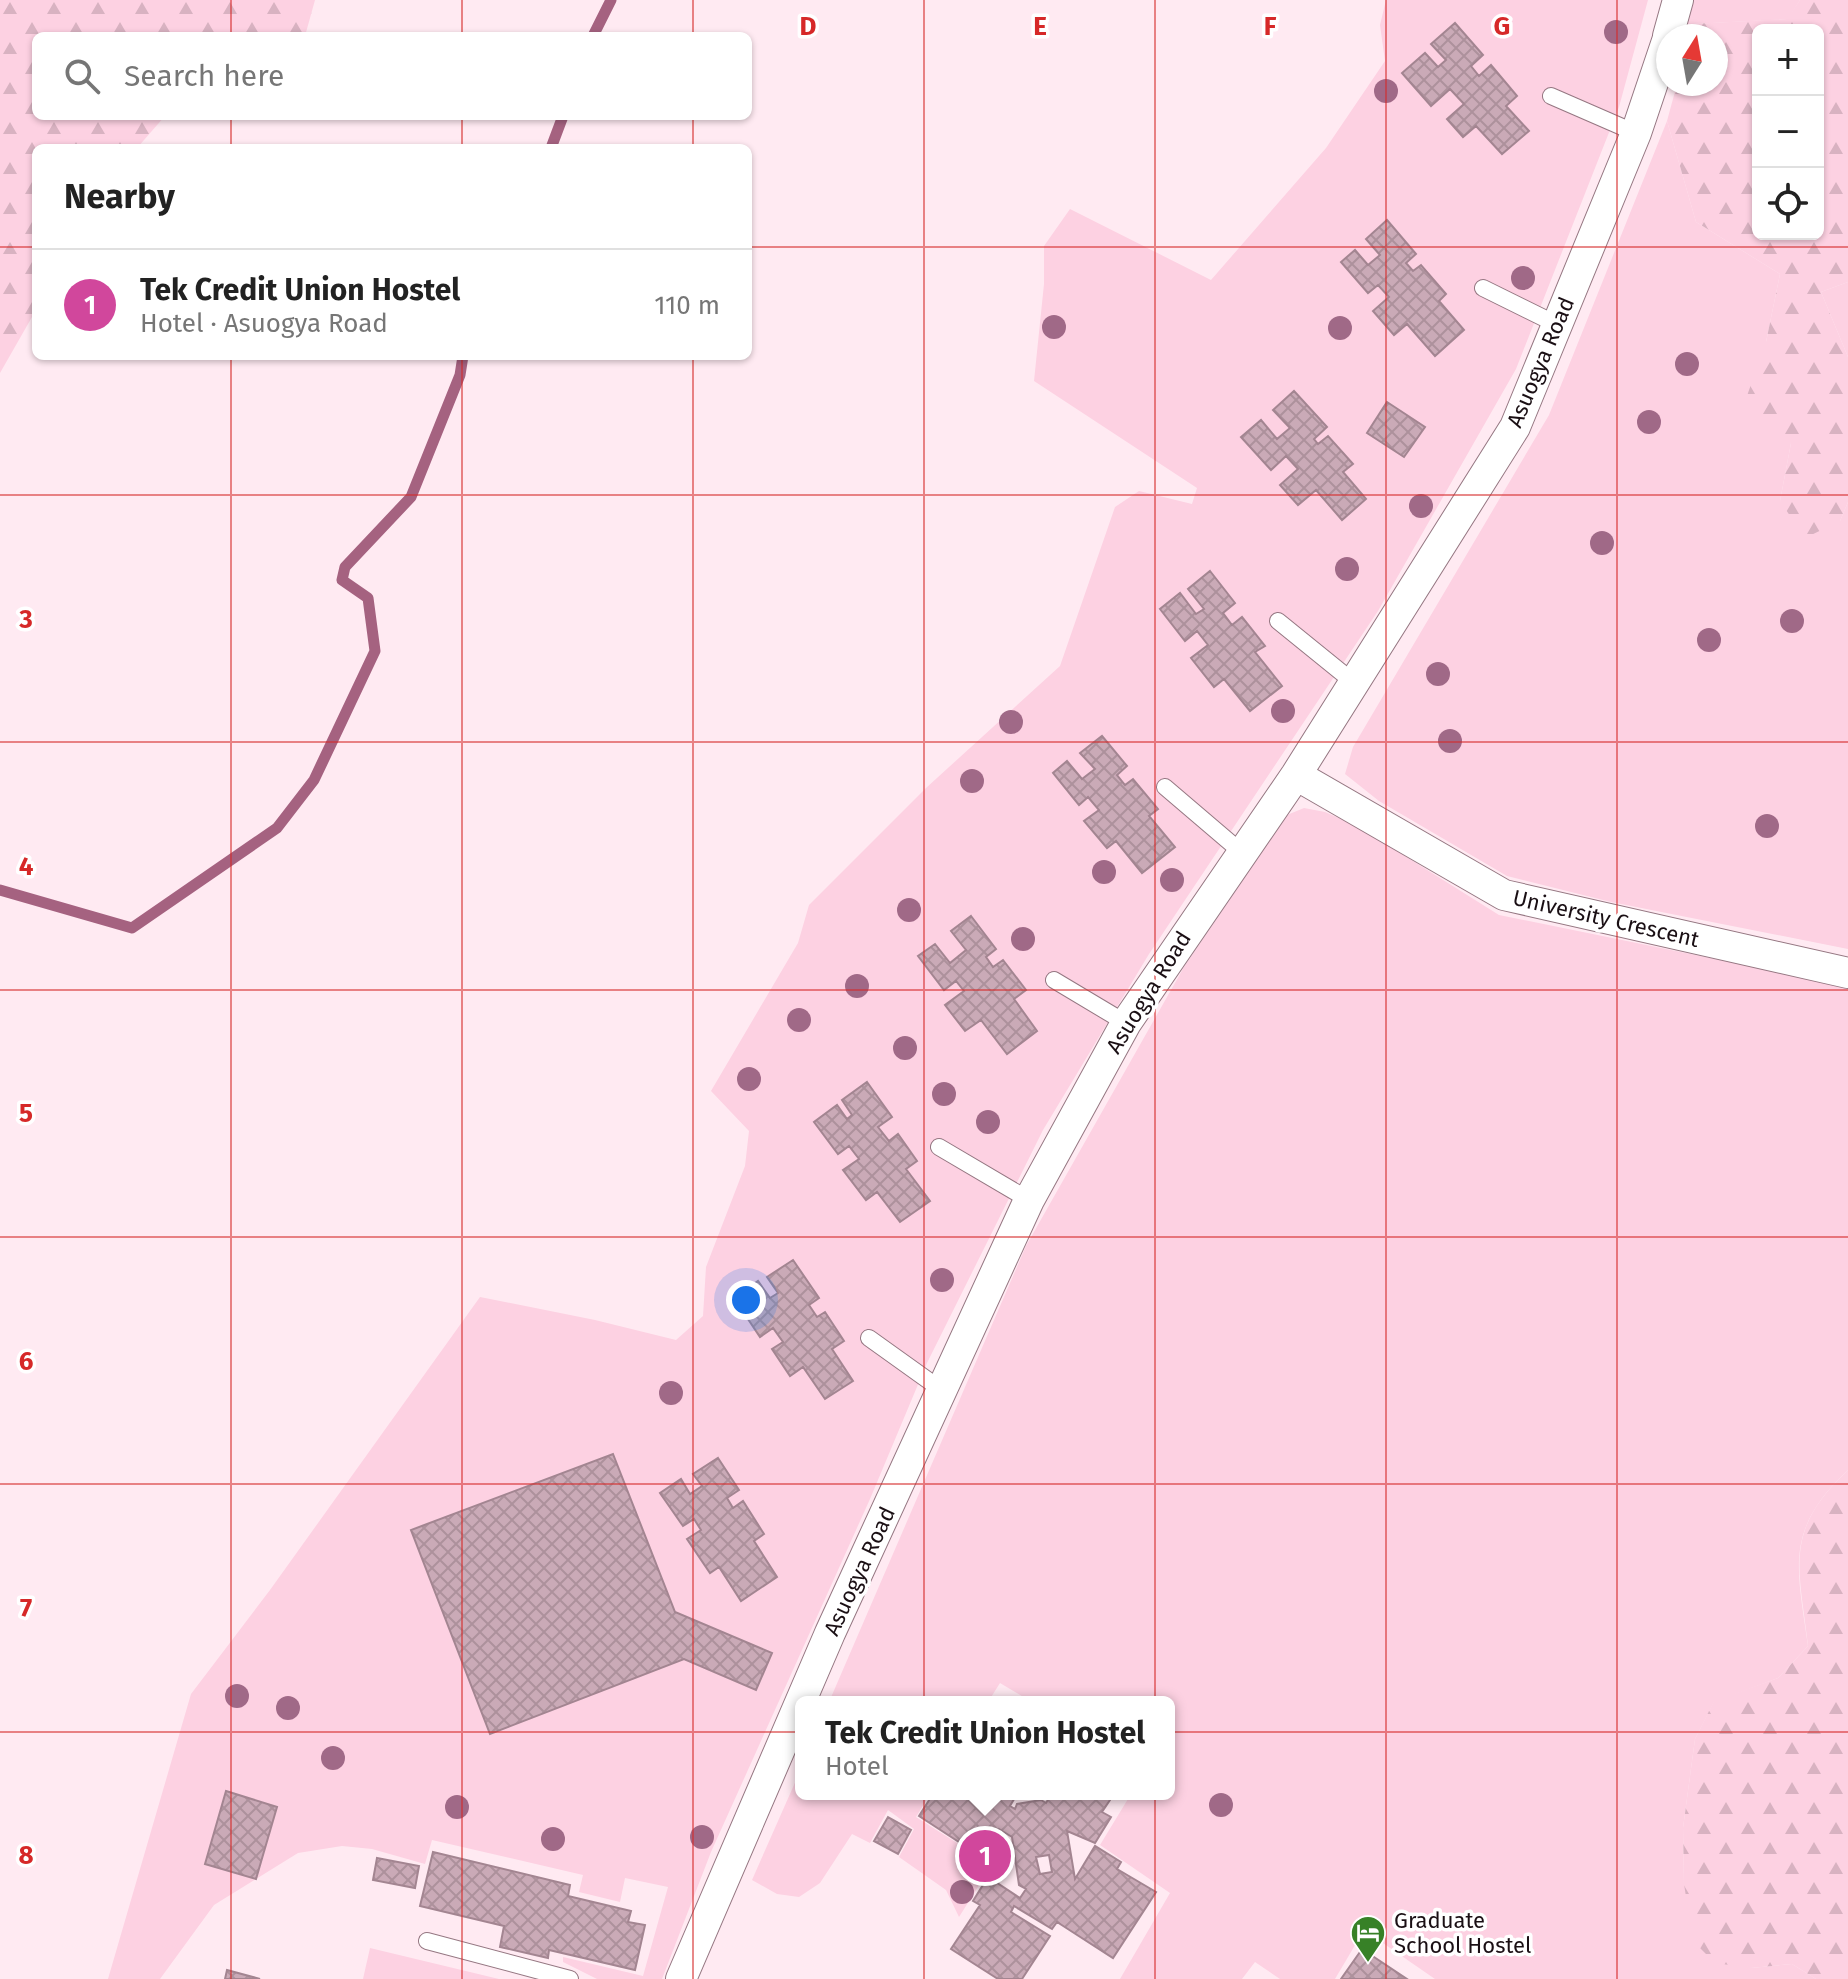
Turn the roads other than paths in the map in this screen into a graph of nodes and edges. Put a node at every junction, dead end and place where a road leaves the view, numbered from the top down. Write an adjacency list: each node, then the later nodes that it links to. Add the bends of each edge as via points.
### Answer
1 (1678, 0): 2 (street, Asuogya Road)
2 (1672, 24)
3 (1656, 73): 5 (street, Asuogya Road)
4 (1551, 96): 5 (lane)
5 (1636, 133): 7 (street, Asuogya Road)
6 (1483, 288): 7 (lane)
7 (1556, 324): 9 (street, Asuogya Road, via 1515,427)
8 (1278, 621): 9 (lane)
9 (1352, 681): 10 (street, Asuogya Road)
10 (1296, 775): 12 (street, Asuogya Road); 13 (street, University Crescent, via 1504,895)
11 (1165, 787): 12 (lane)
12 (1240, 851): 15 (street, Asuogya Road)
13 (1848, 973)
14 (1054, 980): 15 (lane)
15 (1126, 1023): 17 (street, Asuogya Road)
16 (939, 1147): 17 (lane)
17 (1029, 1200): 19 (street, Asuogya Road)
18 (869, 1338): 19 (lane)
19 (943, 1391): 20 (street, Asuogya Road)
20 (803, 1696)
21 (795, 1714): 24 (street, Asuogya Road)
22 (427, 1941): 23 (lane)
23 (570, 1979)
24 (681, 1979)

